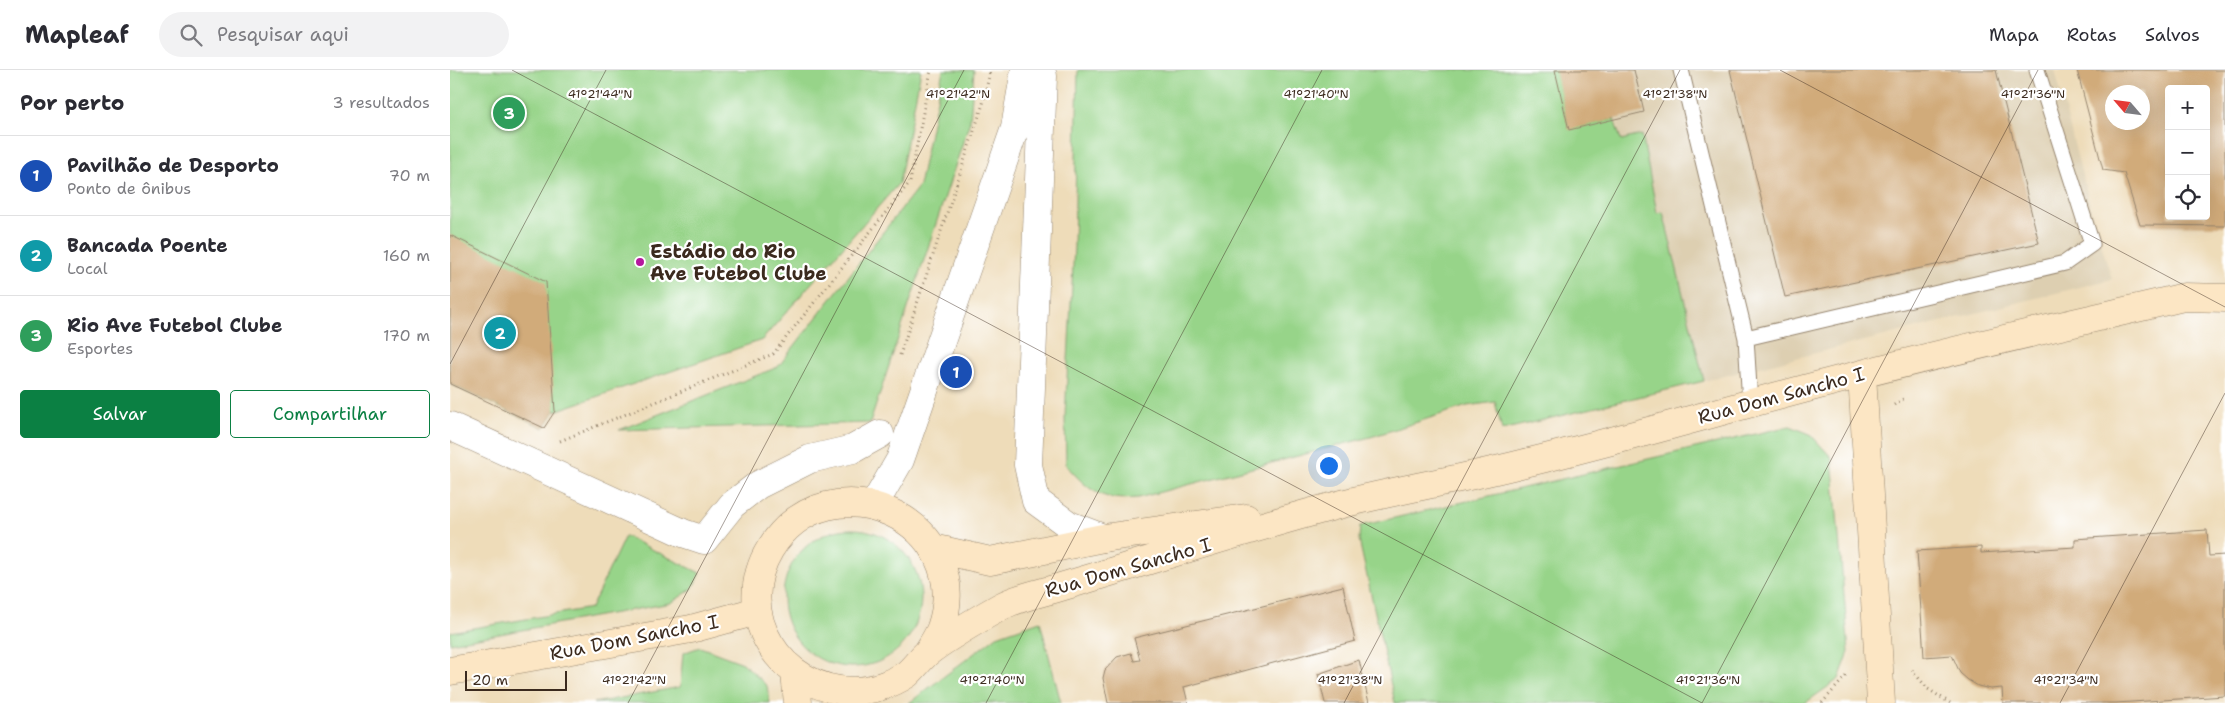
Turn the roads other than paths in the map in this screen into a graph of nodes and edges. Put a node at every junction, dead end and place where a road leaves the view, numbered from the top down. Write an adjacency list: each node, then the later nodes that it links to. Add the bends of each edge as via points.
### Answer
1 (1025, 70): 11 (street, via 1015,128 904,451)
2 (1038, 70): 13 (street, via 1043,76 1028,466 1036,501 1069,525)
3 (1681, 70): 6 (lane)
4 (2037, 70): 6 (lane, via 2092,244 2065,263)
5 (2225, 298): 7 (street, Rua Dom Sancho I, via 2184,297)
6 (1746, 338): 8 (lane)
7 (1862, 374): 8 (street, Rua Dom Sancho I); 21 (street)
8 (1750, 404): 12 (street, Rua Dom Sancho I, via 1525,463)
9 (450, 426): 10 (street, via 704,540 732,505 758,485 810,459 853,449)
10 (880, 434)
11 (874, 505): 14 (street, Rua Dom Sancho I, via 898,514); 15 (street, Rua Dom Sancho I, via 844,502 813,510 788,527 769,551 758,580)
12 (1339, 505): 13 (street, Rua Dom Sancho I); 16 (street, Rua Dom Sancho I, via 1006,603)
13 (1103, 538): 14 (street, Rua Dom Sancho I, via 990,560)
14 (933, 548): 16 (street, Rua Dom Sancho I, via 943,574 946,601 940,628)
15 (758, 611): 17 (street, Rua Dom Sancho I, via 691,629); 18 (street, Rua Dom Sancho I, via 764,635 777,656)
16 (927, 653): 19 (street, Rua Dom Sancho I, via 908,673 883,686)
17 (450, 671)
18 (795, 673): 19 (street, Rua Dom Sancho I); 20 (street)
19 (848, 697)
20 (798, 703)
21 (1881, 703)

